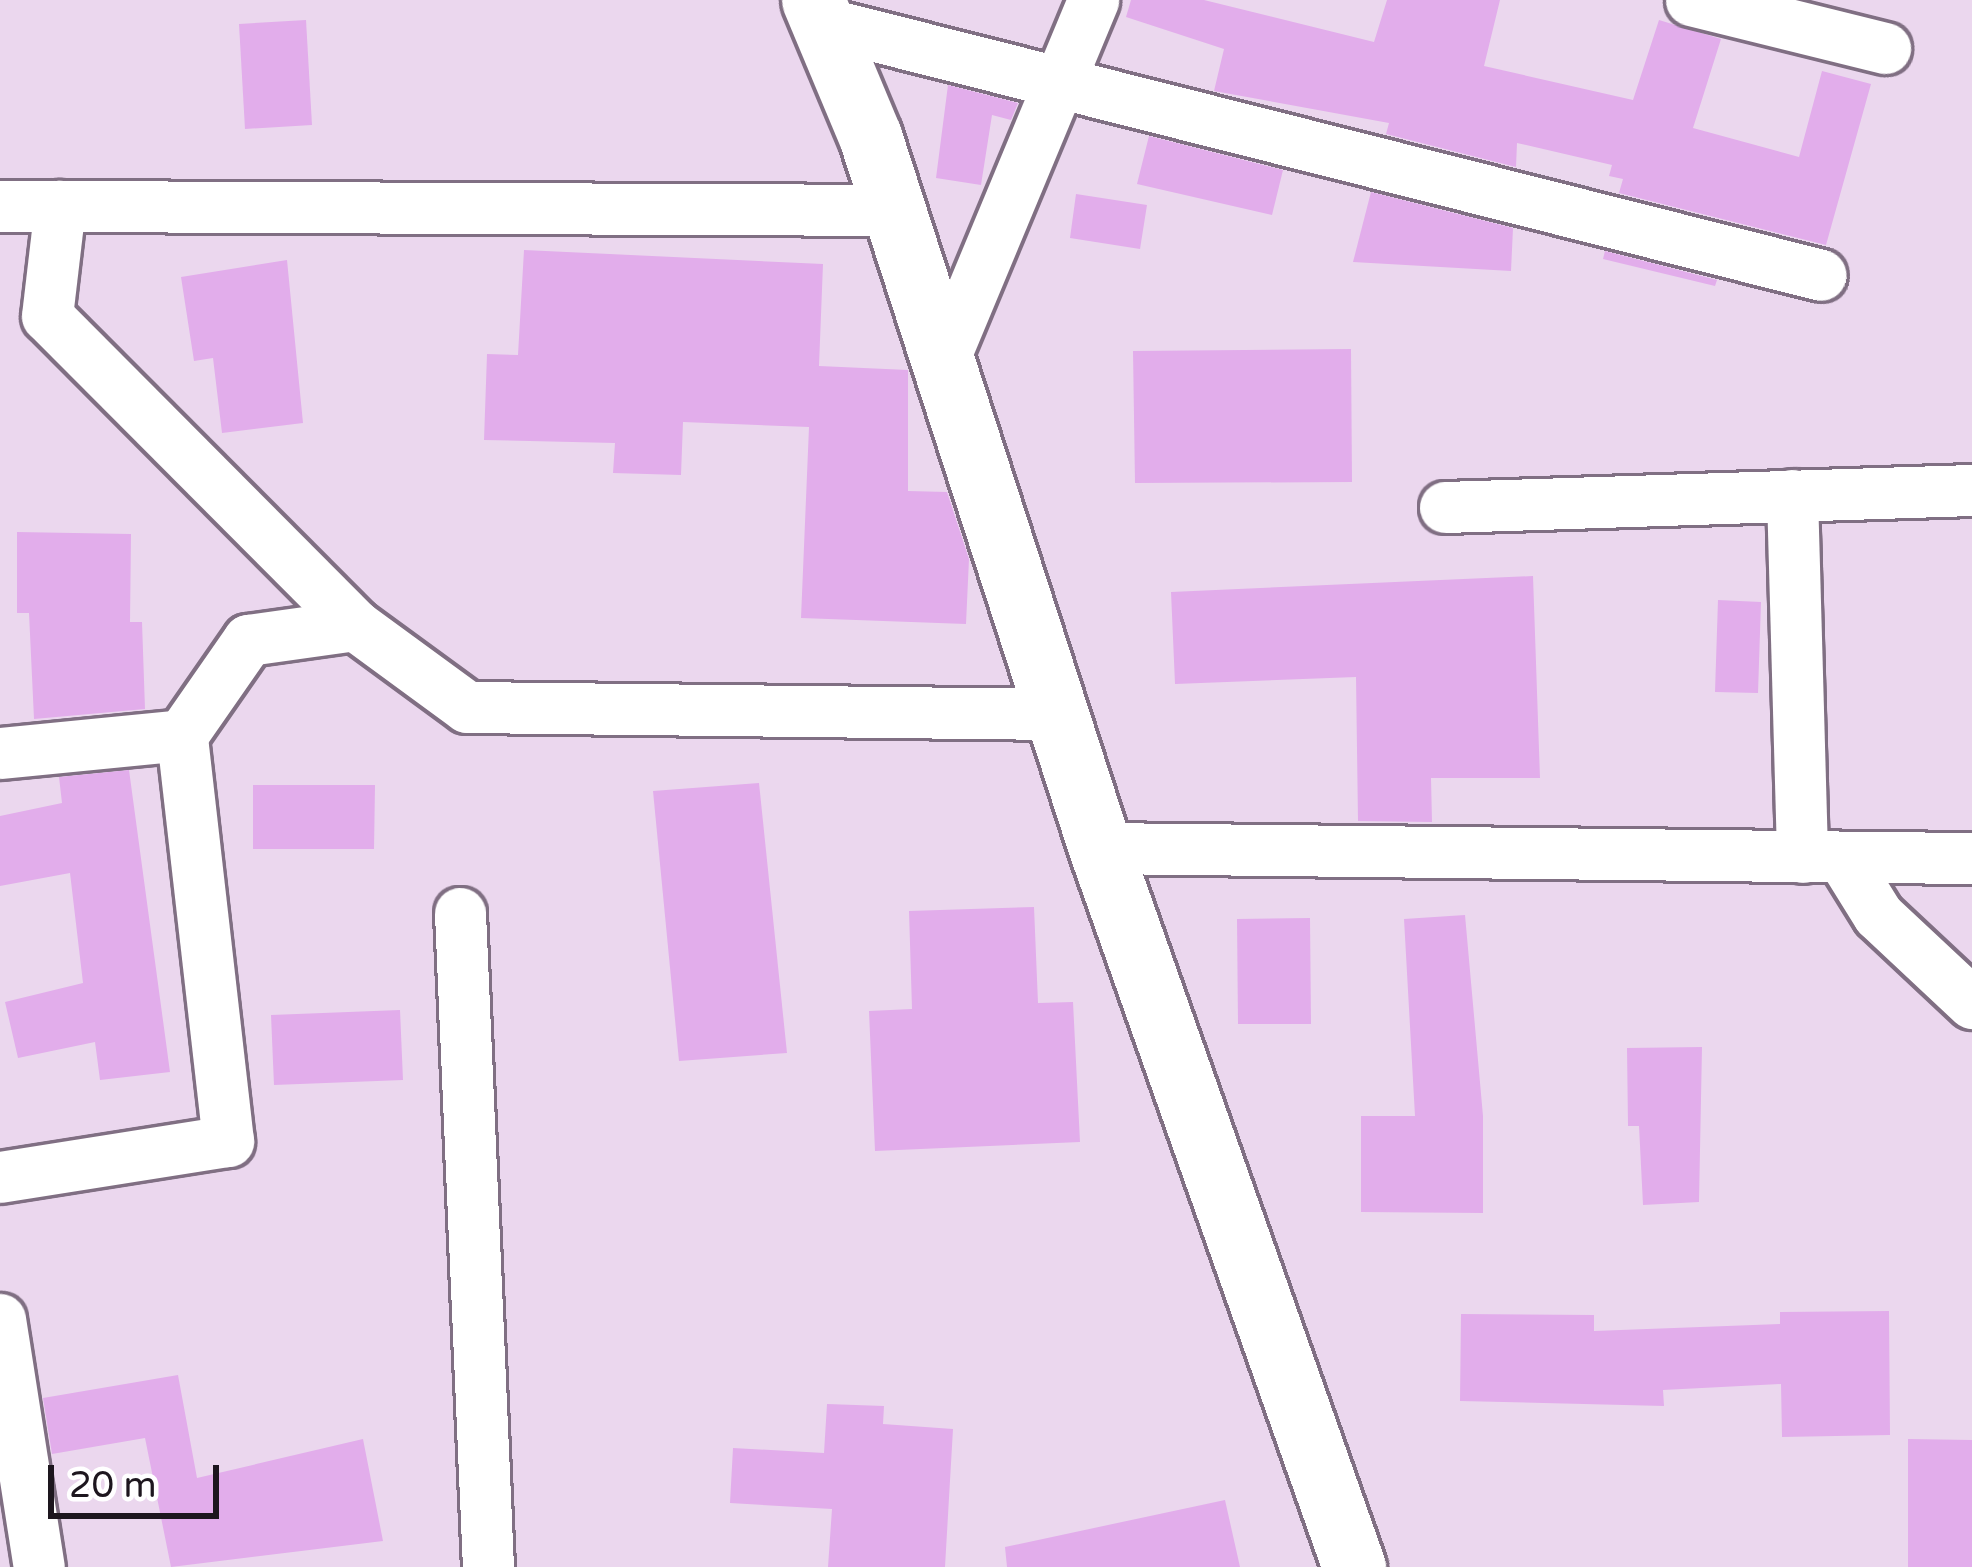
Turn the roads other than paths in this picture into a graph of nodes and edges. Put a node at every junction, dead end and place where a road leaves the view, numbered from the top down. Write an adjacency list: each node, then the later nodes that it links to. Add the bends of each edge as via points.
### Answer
1 (1093, 0): 5 (street)
2 (1690, 0): 4 (street)
3 (816, 11): 5 (street); 8 (street)
4 (1885, 48)
5 (1058, 82): 9 (street); 10 (street)
6 (0, 206): 7 (street)
7 (60, 206): 8 (street); 14 (street, via 47,316)
8 (895, 210): 10 (street)
9 (1821, 275)
10 (943, 361): 15 (street)
11 (1972, 490): 12 (street)
12 (1792, 495): 13 (street); 19 (street)
13 (1444, 508)
14 (356, 625): 15 (street, via 467,707); 16 (street, via 248,640)
15 (1057, 714): 18 (street)
16 (182, 735): 17 (street); 23 (street, via 228,1142)
17 (0, 753)
18 (1100, 848): 19 (street); 27 (street)
19 (1822, 857): 20 (street); 22 (street)
20 (1972, 858)
21 (460, 913): 26 (street)
22 (1972, 1003)
23 (0, 1178)
24 (0, 1319): 25 (street)
25 (39, 1567)
26 (488, 1567)
27 (1354, 1567)

